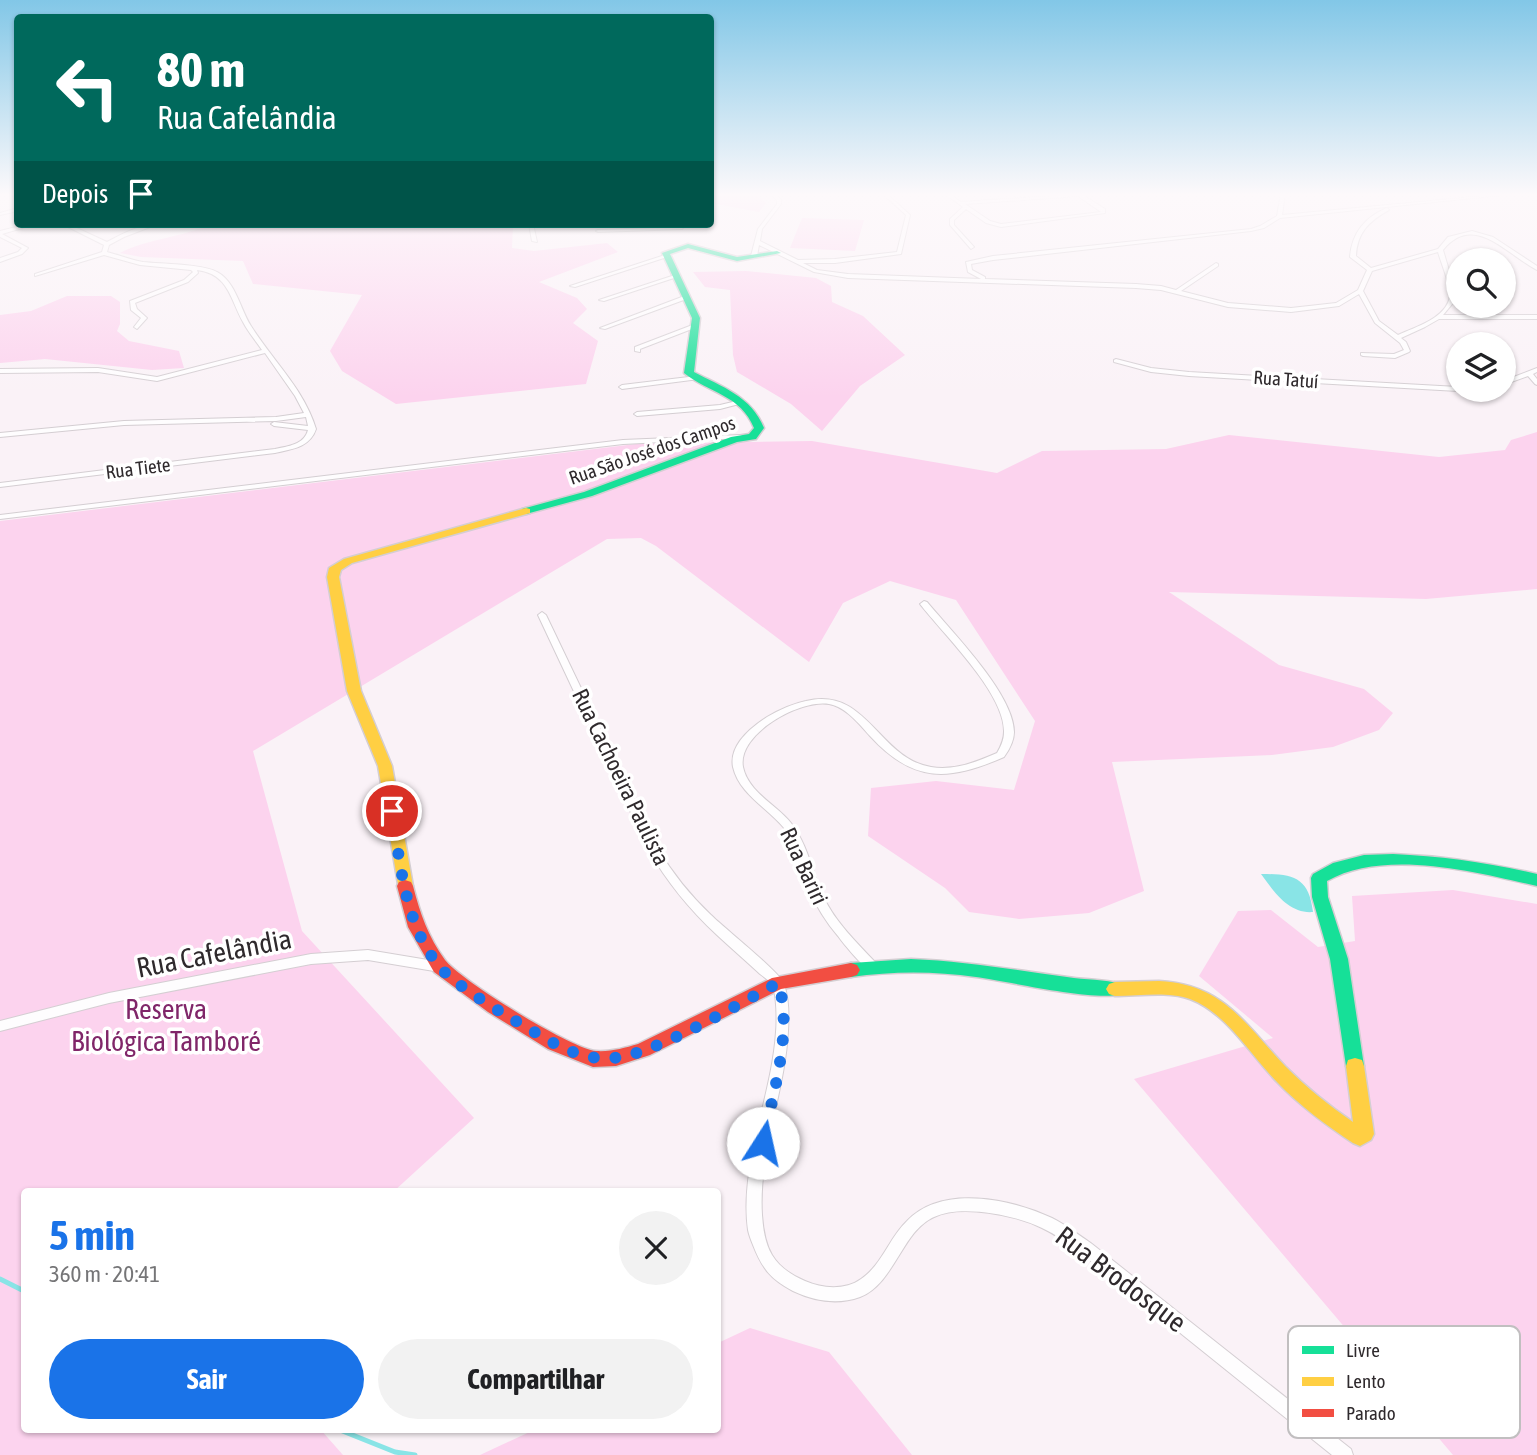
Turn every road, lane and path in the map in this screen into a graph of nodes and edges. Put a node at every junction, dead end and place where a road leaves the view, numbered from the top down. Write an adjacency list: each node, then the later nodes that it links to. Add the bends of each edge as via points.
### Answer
1 (77, 262): 13 (street)
2 (140, 262): 11 (street)
3 (649, 262): 16 (street)
4 (670, 262): 14 (street)
5 (797, 262): 15 (street, via 831,274)
6 (974, 262): 15 (street, via 968,263 970,271)
7 (1359, 262): 12 (street)
8 (1398, 262): 12 (street)
9 (1444, 262): 21 (street, via 1453,294)
10 (1216, 265): 18 (street)
11 (192, 268): 23 (street, via 196,272 186,281 132,303 144,318); 27 (street, via 220,276)
12 (1370, 270): 17 (street)
13 (37, 275)
14 (677, 276): 19 (street); 20 (street)
15 (986, 279): 18 (street)
16 (573, 286)
17 (1360, 291): 18 (street, via 1337,305 1291,310 1228,305); 26 (street, via 1377,322)
18 (1177, 292)
19 (687, 297): 24 (street); 25 (street, via 696,318)
20 (601, 300)
21 (1440, 317): 22 (street); 26 (street)
22 (1537, 317)
23 (138, 327)
24 (603, 328)
25 (694, 331): 28 (street, via 672,334); 33 (street, via 689,373)
26 (1398, 337): 29 (street, via 1407,346 1406,354)
27 (266, 351): 31 (street, via 157,379 98,370); 40 (street, via 287,377)
28 (638, 351)
29 (1363, 354)
30 (1115, 361): 37 (street, Rua Tatuí, via 1189,374)
31 (0, 371)
32 (1533, 372): 34 (street); 35 (street)
33 (697, 378): 36 (street); 38 (street, Rua São José dos Campos)
34 (1516, 378)
35 (1537, 383)
36 (622, 387)
37 (1446, 388)
38 (741, 402): 39 (street); 44 (street, Rua São José dos Campos, via 758,419 759,428)
39 (637, 414)
40 (307, 415): 41 (street, Rua Tiete); 42 (street)
41 (232, 421): 42 (street, Rua Tiete); 43 (street, Rua Tiete, via 124,423)
42 (313, 429): 45 (street, Rua Tiete, via 309,440 275,451)
43 (0, 435)
44 (752, 437): 46 (street, via 623,442); 47 (street, Rua São José dos Campos, via 735,439 588,494)
45 (0, 485)
46 (0, 517)
47 (335, 568): 52 (street, Rua Cafelândia, via 354,691 385,766 403,878 416,927)
48 (925, 604): 51 (street, Rua Bariri, via 999,702 1009,724 1009,740 1001,755 957,770 933,772 912,766 893,755 851,709 821,701 762,723 738,751 737,765 745,781 790,828 826,914)
49 (542, 615): 53 (street, Rua Cachoeira Paulista, via 668,874 715,928)
50 (1537, 880): 51 (street, Rua Cafelândia, via 1450,862 1357,864 1322,874 1318,884 1334,935 1362,1137 1326,1116 1220,1008 1199,995 1166,989 1092,988 925,965)
51 (872, 966): 53 (street, Rua Cafelândia)
52 (440, 967): 53 (street, Rua Cafelândia, via 554,1044 593,1059 643,1050); 54 (street, Rua Cafelândia, via 368,955 311,959 109,998)
53 (778, 983): 55 (street, Rua Brodosque, via 783,1036 754,1196 755,1227 766,1258 784,1278 834,1296 855,1292 876,1276 926,1213 979,1205 1024,1216 1049,1224 1096,1257)
54 (0, 1026)
55 (1288, 1410)
56 (1324, 1438): 57 (street, Rua Brodosque)
57 (1345, 1455)

